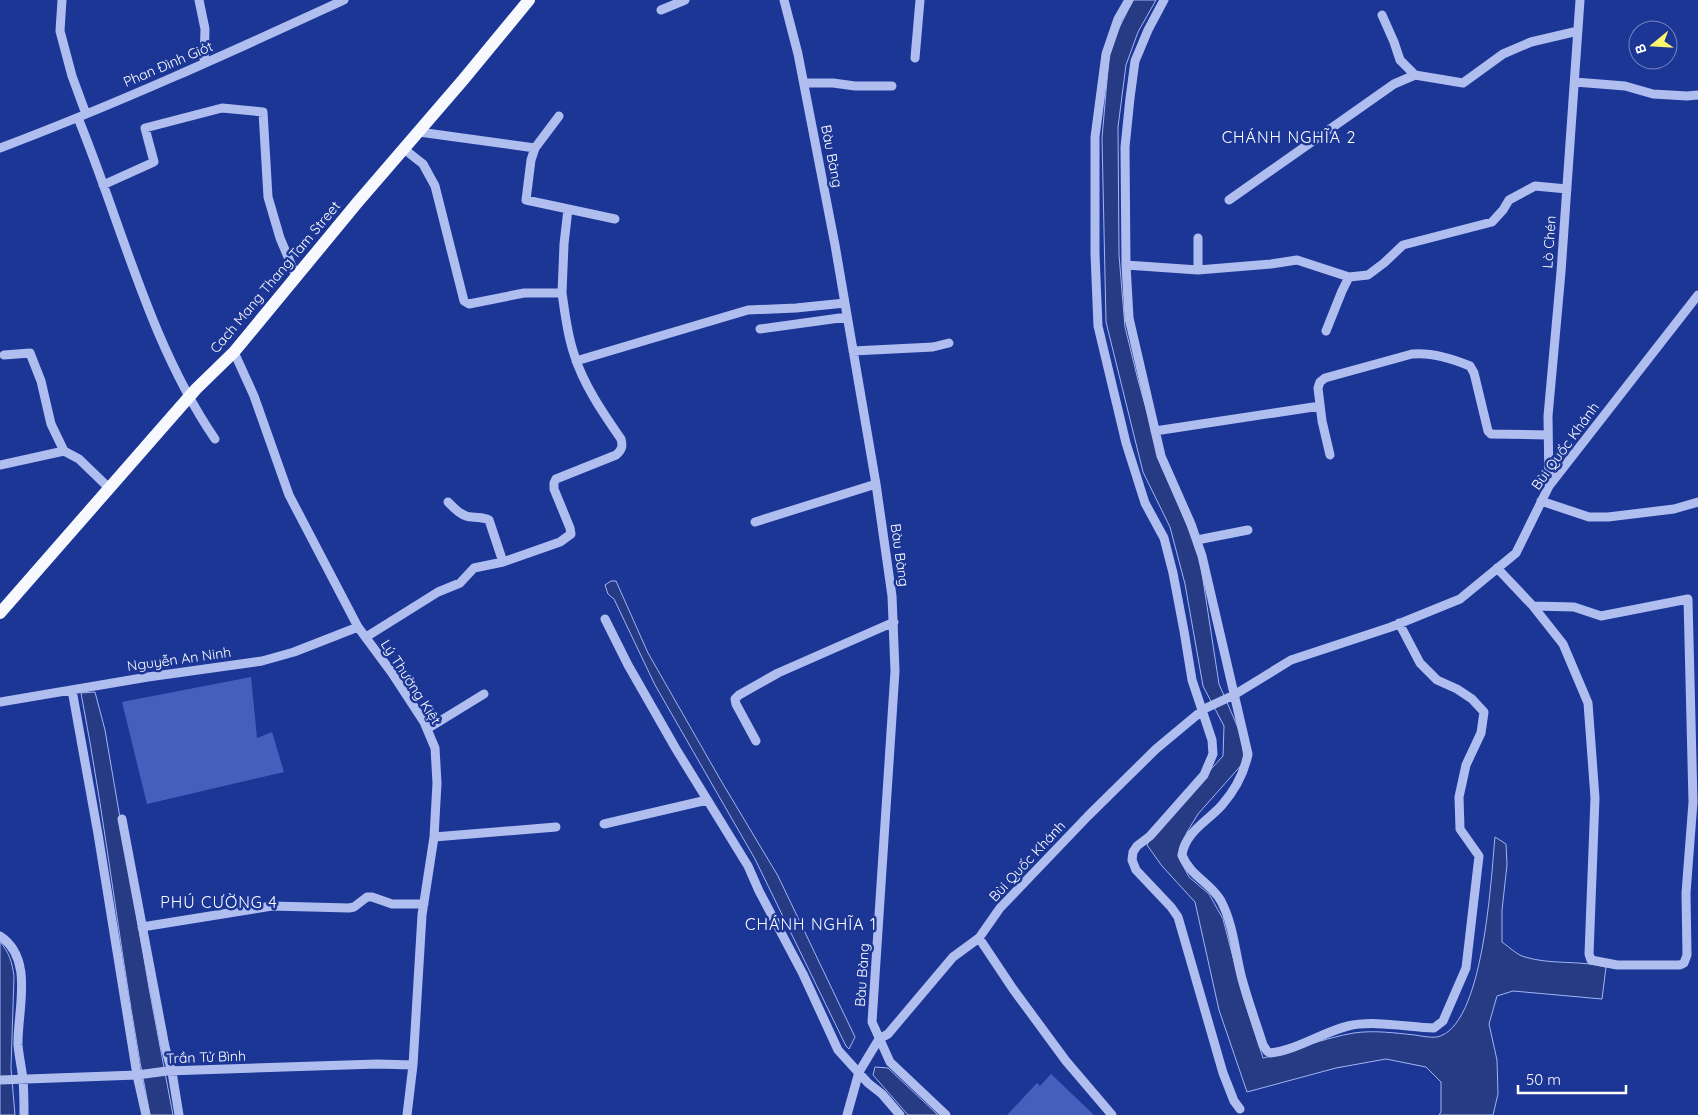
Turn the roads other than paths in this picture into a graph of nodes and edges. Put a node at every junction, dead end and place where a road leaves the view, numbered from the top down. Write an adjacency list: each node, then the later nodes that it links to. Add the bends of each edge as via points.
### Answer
1 (62, 0): 21 (street, via 60,31)
2 (199, 0): 15 (street, via 205,29)
3 (344, 0): 15 (street, Phan Đình Giót)
4 (529, 0): 23 (main road, Cach Mang Thang Tam Street)
5 (685, 0): 11 (street)
6 (784, 0): 18 (street, Bàu Bàng)
7 (920, 0): 14 (street)
8 (1129, 0): 80 (street, via 1118,19 1106,54 1095,137 1098,326 1131,460 1145,503 1164,538 1192,680)
9 (1164, 0): 33 (street, via 1135,61 1125,147)
10 (1580, 0): 13 (street, Lò Chén)
11 (661, 10)
12 (1382, 15): 16 (street, via 1400,60)
13 (1578, 31): 16 (street, via 1532,42 1503,54 1463,83); 17 (street, Lò Chén)
14 (915, 58)
15 (204, 63): 21 (street, Phan Đình Giót)
16 (1415, 75): 29 (street, via 1394,84)
17 (1574, 82): 20 (street, via 1625,86 1653,94); 28 (street, Lò Chén)
18 (804, 84): 19 (street); 39 (street, Bàu Bàng)
19 (892, 86)
20 (1698, 95)
21 (82, 116): 24 (street, Phan Đình Giót); 27 (street)
22 (559, 116): 25 (street)
23 (419, 132): 25 (street); 26 (main road, Cach Mang Thang Tam Street)
24 (0, 148)
25 (535, 148): 30 (street, via 526,200)
26 (404, 149): 35 (main road, Cach Mang Thang Tam Street); 37 (street, via 423,164 435,186 466,304 524,293)
27 (103, 185): 35 (street, via 154,162 146,128 222,108 263,112 268,197); 48 (street, via 166,352)
28 (1567, 189): 36 (street, via 1536,186 1509,200 1492,222 1403,245 1368,275); 51 (street, Lò Chén)
29 (1229, 200)
30 (568, 209): 31 (street); 37 (street)
31 (614, 218)
32 (1198, 238): 34 (street)
33 (1126, 265): 34 (street); 50 (street, via 1129,318)
34 (1198, 270): 36 (street, via 1297,260)
35 (296, 276): 45 (main road, Cach Mang Thang Tam Street)
36 (1349, 277): 42 (street)
37 (562, 293): 47 (street, via 567,330)
38 (1698, 295): 57 (street, Bùi Quốc Khánh)
39 (845, 303): 40 (street, Bàu Bàng); 47 (street, via 748,310)
40 (847, 317): 41 (street); 44 (street, Bàu Bàng)
41 (760, 329)
42 (1326, 331)
43 (949, 344): 44 (street)
44 (853, 350): 56 (street, Bàu Bàng)
45 (234, 352): 48 (main road, Cach Mang Thang Tam Street); 73 (street, Lý Thường Kiệt, via 254,396 289,495)
46 (4, 355): 53 (street, via 30,353 51,424)
47 (576, 361): 65 (street, via 621,438 621,450 616,455 556,479 554,489 570,528 569,537)
48 (189, 396): 52 (street); 58 (main road, Cach Mang Thang Tam Street)
49 (1320, 406): 50 (street); 51 (street, via 1318,388 1325,378 1426,352 1470,366 1491,434); 54 (street)
50 (1155, 431): 64 (street, via 1161,456)
51 (1548, 435): 57 (street, Lò Chén)
52 (216, 439)
53 (64, 451): 55 (street); 58 (street, via 79,459)
54 (1330, 455)
55 (0, 465)
56 (876, 484): 62 (street); 71 (street, Bàu Bàng)
57 (1549, 486): 59 (street, Bùi Quốc Khánh)
58 (109, 488): 68 (main road, Cach Mang Thang Tam Street)
59 (1541, 501): 61 (street, via 1588,517 1608,517); 66 (street, Bùi Quốc Khánh, via 1516,553)
60 (448, 502): 65 (street, via 469,518 489,520)
61 (1698, 502)
62 (755, 522)
63 (1248, 530): 64 (street)
64 (1197, 540): 78 (street)
65 (503, 562): 75 (street, via 474,568 460,583 438,592)
66 (1497, 568): 67 (street); 72 (street, Bùi Quốc Khánh, via 1460,599)
67 (1532, 606): 70 (street, via 1574,607 1601,616 1688,599); 70 (street, via 1563,644 1588,703 1595,798 1589,954 1593,962 1617,965 1680,965 1687,955 1686,893 1693,802)
68 (0, 613)
69 (605, 619): 83 (street, via 657,716)
70 (1688, 620): 74 (street)
71 (894, 622): 82 (street, via 778,673 736,697 736,704); 92 (street, Bàu Bàng, via 894,680 872,1022)
72 (1399, 623): 78 (street, Bùi Quốc Khánh, via 1291,660); 78 (street, via 1420,663 1438,680 1472,699 1484,712 1481,733 1466,765 1459,797 1460,829 1479,856 1466,968 1443,1021 1434,1028 1361,1024 1276,1052 1270,1053 1263,1044 1221,901 1190,871 1182,855 1188,839 1220,807 1244,770 1248,754)
73 (358, 626): 75 (street, Lý Thường Kiệt); 76 (street, Nguyễn An Ninh, via 294,652 262,661)
74 (1698, 627)
75 (366, 637): 81 (street, Lý Thường Kiệt)
76 (72, 690): 79 (street, Nguyễn An Ninh); 96 (street)
77 (484, 694): 81 (street)
78 (1232, 696): 80 (street, Bùi Quốc Khánh)
79 (0, 702)
80 (1203, 710): 91 (street, Bùi Quốc Khánh, via 1156,749 1082,823 1000,908); 99 (street, via 1213,754 1204,775 1150,836 1137,846 1132,860 1136,870 1178,917 1223,1073)
81 (427, 729): 87 (street, Lý Thường Kiệt, via 435,748)
82 (756, 740)
83 (708, 800): 85 (street); 95 (street, via 748,866 838,1050)
84 (122, 819): 89 (street)
85 (604, 824)
86 (556, 827): 87 (street)
87 (434, 837): 88 (street, Lý Thường Kiệt)
88 (424, 904): 89 (street, via 392,904 367,897 350,908 272,906); 93 (street, Lý Thường Kiệt)
89 (142, 927): 94 (street)
90 (0, 936): 98 (street, via 15,953 20,967 22,989 18,1045)
91 (979, 938): 92 (street, Bùi Quốc Khánh, via 953,957 888,1034); 107 (street, via 1066,1061)
92 (879, 1039): 95 (street); 106 (street, Bàu Bàng, via 890,1062)
93 (413, 1065): 94 (street, Trần Tử Bình); 103 (street, Lý Thường Kiệt)
94 (169, 1072): 96 (street, Trần Tử Bình); 102 (street)
95 (859, 1072): 104 (street); 105 (street)
96 (137, 1075): 98 (street, Trần Tử Bình); 101 (street)
97 (0, 1080): 98 (street, Trần Tử Bình)
98 (21, 1080): 100 (street)
99 (1240, 1109)
100 (24, 1115)
101 (146, 1115)
102 (179, 1115)
103 (406, 1115)
104 (847, 1115)
105 (900, 1115)
106 (946, 1115)
107 (1112, 1115)

